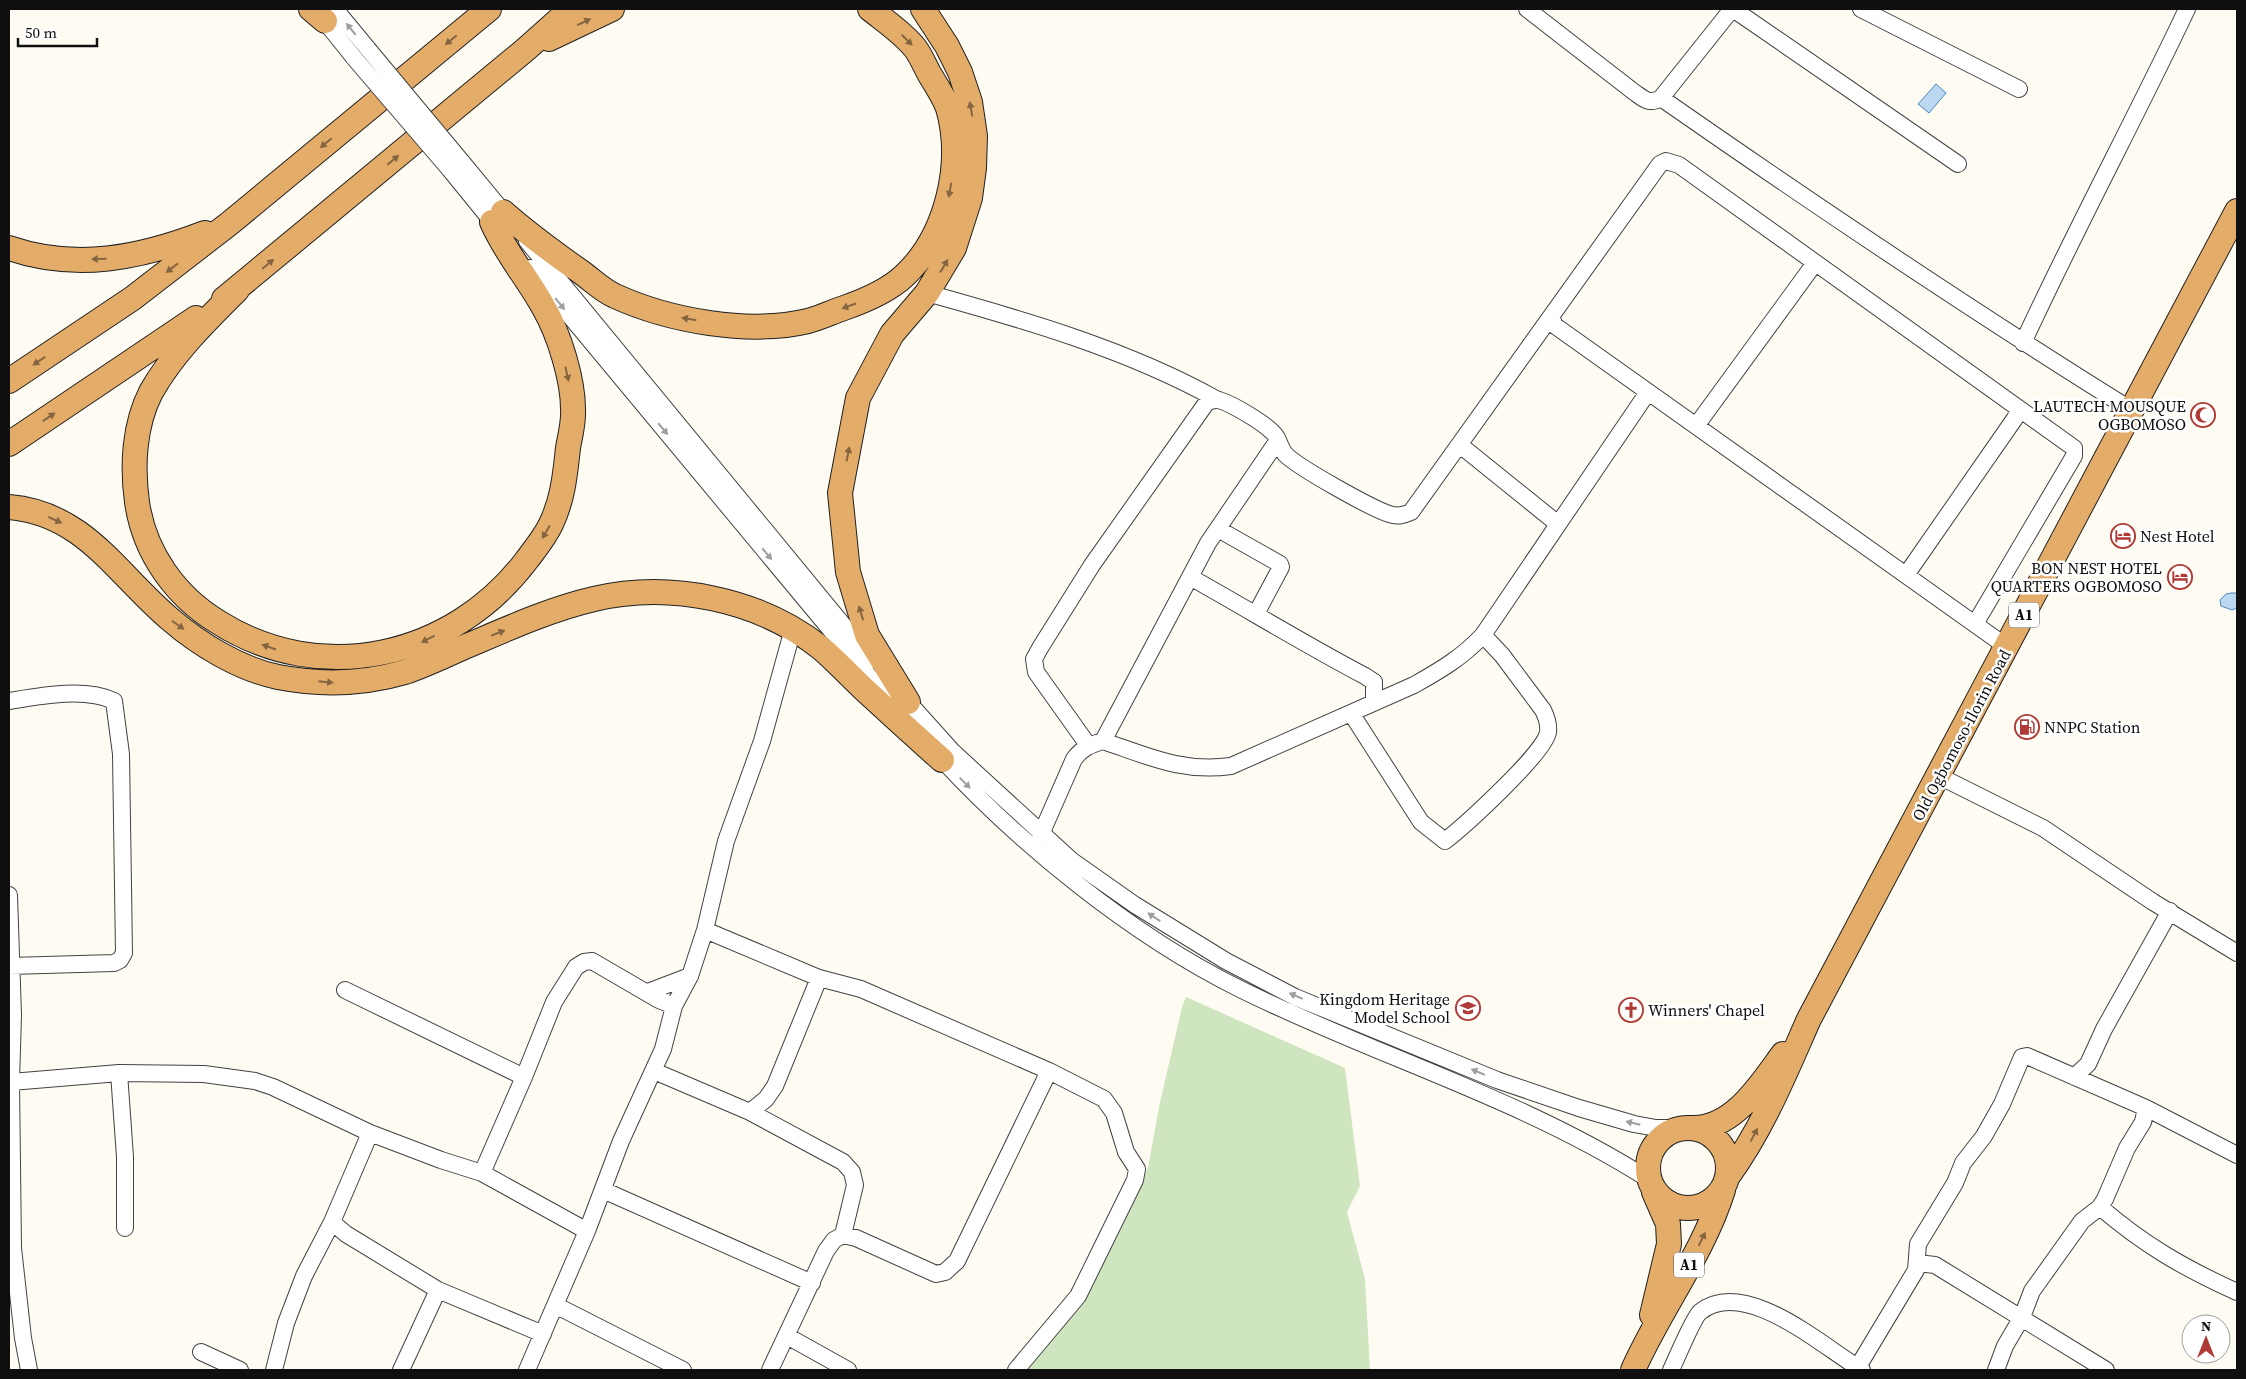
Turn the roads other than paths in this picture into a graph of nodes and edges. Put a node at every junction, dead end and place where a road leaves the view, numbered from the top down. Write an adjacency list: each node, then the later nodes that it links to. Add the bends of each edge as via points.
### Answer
1 (571, 9): 11 (highway)
2 (612, 9): 11 (highway, one-way to 2)
3 (870, 9): 16 (highway, one-way to 16, via 916,49 947,106 954,138 954,170 937,229 904,277 882,290 858,303 808,321 781,325 750,327 685,318 614,296 529,235)
4 (923, 9): 21 (highway, one-way to 4, via 963,226 970,198 975,136 970,102 960,72)
5 (1527, 9): 13 (street, via 1648,102)
6 (1732, 9): 13 (street); 14 (street)
7 (1861, 9): 12 (street)
8 (2187, 9): 23 (street)
9 (486, 10): 17 (highway, one-way to 17)
10 (321, 12): 16 (street, bridge, via 362,54)
11 (524, 50): 20 (highway, one-way to 11)
12 (2019, 89)
13 (1661, 98): 23 (street, via 1843,225)
14 (1958, 164)
15 (2237, 211): 28 (highway, Old Ogbomoso-Ilorin Road / A1)
16 (498, 217): 20 (highway, one-way to 20, via 503,246 546,311 568,376 574,410 562,496 538,545 514,577 488,603 456,625 412,645 378,654 326,658 273,649 233,632 196,609 164,574 140,522 133,476 138,430 149,395 170,362); 44 (street); 48 (street, one-way to 48)
17 (230, 223): 18 (highway, one-way to 18, via 167,248 122,258 63,260); 24 (highway, one-way to 24, via 133,298)
18 (9, 248)
19 (1815, 263): 22 (street, via 1679,165 1666,162 1660,164); 27 (street); 29 (street)
20 (237, 290): 31 (highway, one-way to 20)
21 (927, 293): 26 (street, via 1125,356 1180,379); 44 (highway, one-way to 21, via 868,635 848,572 840,493 858,398 892,334)
22 (1552, 317): 25 (street, via 1554,325); 32 (street)
23 (2023, 343): 28 (street)
24 (9, 381)
25 (1648, 392): 29 (street); 34 (street)
26 (1216, 400): 30 (street, via 1271,430); 47 (street, via 1208,402 1092,565 1034,659 1036,672)
27 (2020, 411): 36 (street); 39 (street, via 2068,443 2074,448 2074,456)
28 (2132, 411): 42 (highway, Old Ogbomoso-Ilorin Road / A1)
29 (1696, 426): 36 (street)
30 (1278, 440): 32 (street, via 1284,453 1295,462 1362,500 1400,516 1412,512); 35 (street)
31 (9, 444)
32 (1460, 445): 34 (street)
33 (9, 507): 40 (highway, one-way to 40, via 57,520 92,542 171,621 223,657 277,677 342,684 404,672 565,607 621,594 674,593 719,600 765,614)
34 (1558, 524): 41 (street)
35 (1218, 529): 37 (street); 38 (street, via 1280,564)
36 (1906, 575): 39 (street)
37 (1190, 577): 38 (street); 47 (street)
38 (1256, 614): 45 (street, via 1374,682)
39 (1975, 624): 42 (street)
40 (793, 629): 48 (highway, via 821,648); 53 (street, via 762,740 726,840)
41 (1483, 635): 45 (street, via 1442,669); 46 (street, via 1543,710 1548,733 1528,762 1445,841 1421,822)
42 (2007, 648): 49 (highway, Old Ogbomoso-Ilorin Road / A1)
43 (9, 701): 56 (street, via 47,694 79,694 104,696 114,701 121,754 124,953 114,963)
44 (908, 702): 50 (street)
45 (1374, 702): 46 (street)
46 (1351, 713): 47 (street, via 1254,757 1210,769 1181,767)
47 (1095, 743): 50 (street, via 1080,751 1074,759)
48 (942, 760): 50 (street, one-way to 50, via 998,817)
49 (1939, 776): 52 (street, via 2043,828); 64 (highway, Old Ogbomoso-Ilorin Road / A1)
50 (1037, 841): 55 (street, one-way to 50, via 1135,905 1072,860); 58 (street, via 1061,871 1139,929)
51 (9, 895): 56 (street)
52 (2170, 911): 54 (street); 70 (street, via 2088,1064)
53 (706, 930): 57 (street); 59 (street)
54 (2237, 953)
55 (1226, 961): 58 (street); 63 (street, one-way to 55, via 1296,997)
56 (10, 966): 71 (street, via 13,1015)
57 (690, 976): 61 (street); 62 (street)
58 (1217, 977): 65 (street)
59 (819, 978): 67 (street, via 860,989); 73 (street, via 775,1086 766,1100)
60 (345, 990): 69 (street)
61 (648, 992): 62 (street); 69 (street, via 592,961 576,967 554,1002)
62 (674, 1006): 66 (street, via 664,1049)
63 (1338, 1013): 65 (street); 74 (street, one-way to 63, via 1634,1124 1579,1108 1497,1080)
64 (1809, 1019): 74 (highway, A1, via 1756,1090 1738,1108 1718,1123); 78 (highway, A1, one-way to 64, via 1766,1114)
65 (1330, 1029): 79 (street, via 1564,1130 1616,1159)
66 (654, 1071): 73 (street); 80 (street, via 621,1141)
67 (1049, 1071): 85 (street, via 957,1261 945,1272 936,1274); 105 (street, via 1104,1099 1114,1113 1126,1152 1138,1168 1078,1296)
68 (119, 1073): 71 (street); 75 (street, via 204,1074 255,1081); 83 (street, via 125,1157)
69 (524, 1077): 77 (street)
70 (2074, 1077): 72 (street); 86 (street, via 2027,1056 2022,1057 2002,1104 1984,1136 1963,1163 1955,1183 1918,1244)
71 (11, 1082): 97 (street, via 13,1248)
72 (2146, 1108): 76 (street); 81 (street, via 2143,1122 2127,1148)
73 (750, 1112): 85 (street, via 843,1162 852,1172 855,1185)
74 (1686, 1128): 78 (highway, via 1702,1130 1720,1144 1726,1154); 79 (highway, via 1662,1137 1650,1152 1646,1166)
75 (370, 1133): 77 (street); 82 (street)
76 (2237, 1155)
77 (482, 1173): 84 (street)
78 (1726, 1180): 79 (highway, via 1718,1196 1692,1209 1678,1208 1665,1202); 94 (highway, A1, one-way to 78, via 1697,1250 1719,1204)
79 (1651, 1186): 94 (highway, A1, via 1668,1224 1670,1244)
80 (603, 1190): 84 (street); 87 (street)
81 (2100, 1207): 89 (street, via 2126,1229 2192,1272); 91 (street, via 2082,1221 2071,1236 2032,1291)
82 (332, 1222): 88 (street, via 346,1234); 99 (street, via 304,1276 286,1323)
83 (125, 1228)
84 (587, 1231): 90 (street)
85 (843, 1235): 87 (street, via 834,1240)
86 (1917, 1263): 91 (street, via 1935,1265); 96 (street, via 1916,1270)
87 (812, 1283): 93 (street)
88 (438, 1290): 92 (street); 100 (street)
89 (2237, 1292)
90 (556, 1305): 92 (street); 102 (street)
91 (2022, 1317): 108 (street); 109 (street)
92 (543, 1334): 101 (street)
93 (786, 1336): 103 (street); 104 (street)
94 (1645, 1343): 106 (highway, A1)
95 (201, 1352): 98 (street)
96 (1858, 1369): 107 (street, via 1769,1311 1729,1301 1698,1313)
97 (29, 1370)
98 (240, 1370)
99 (274, 1370)
100 (401, 1370)
101 (527, 1370)
102 (683, 1370)
103 (770, 1370)
104 (848, 1370)
105 (1016, 1370)
106 (1633, 1370)
107 (1671, 1370)
108 (1996, 1370)
109 (2106, 1370)

